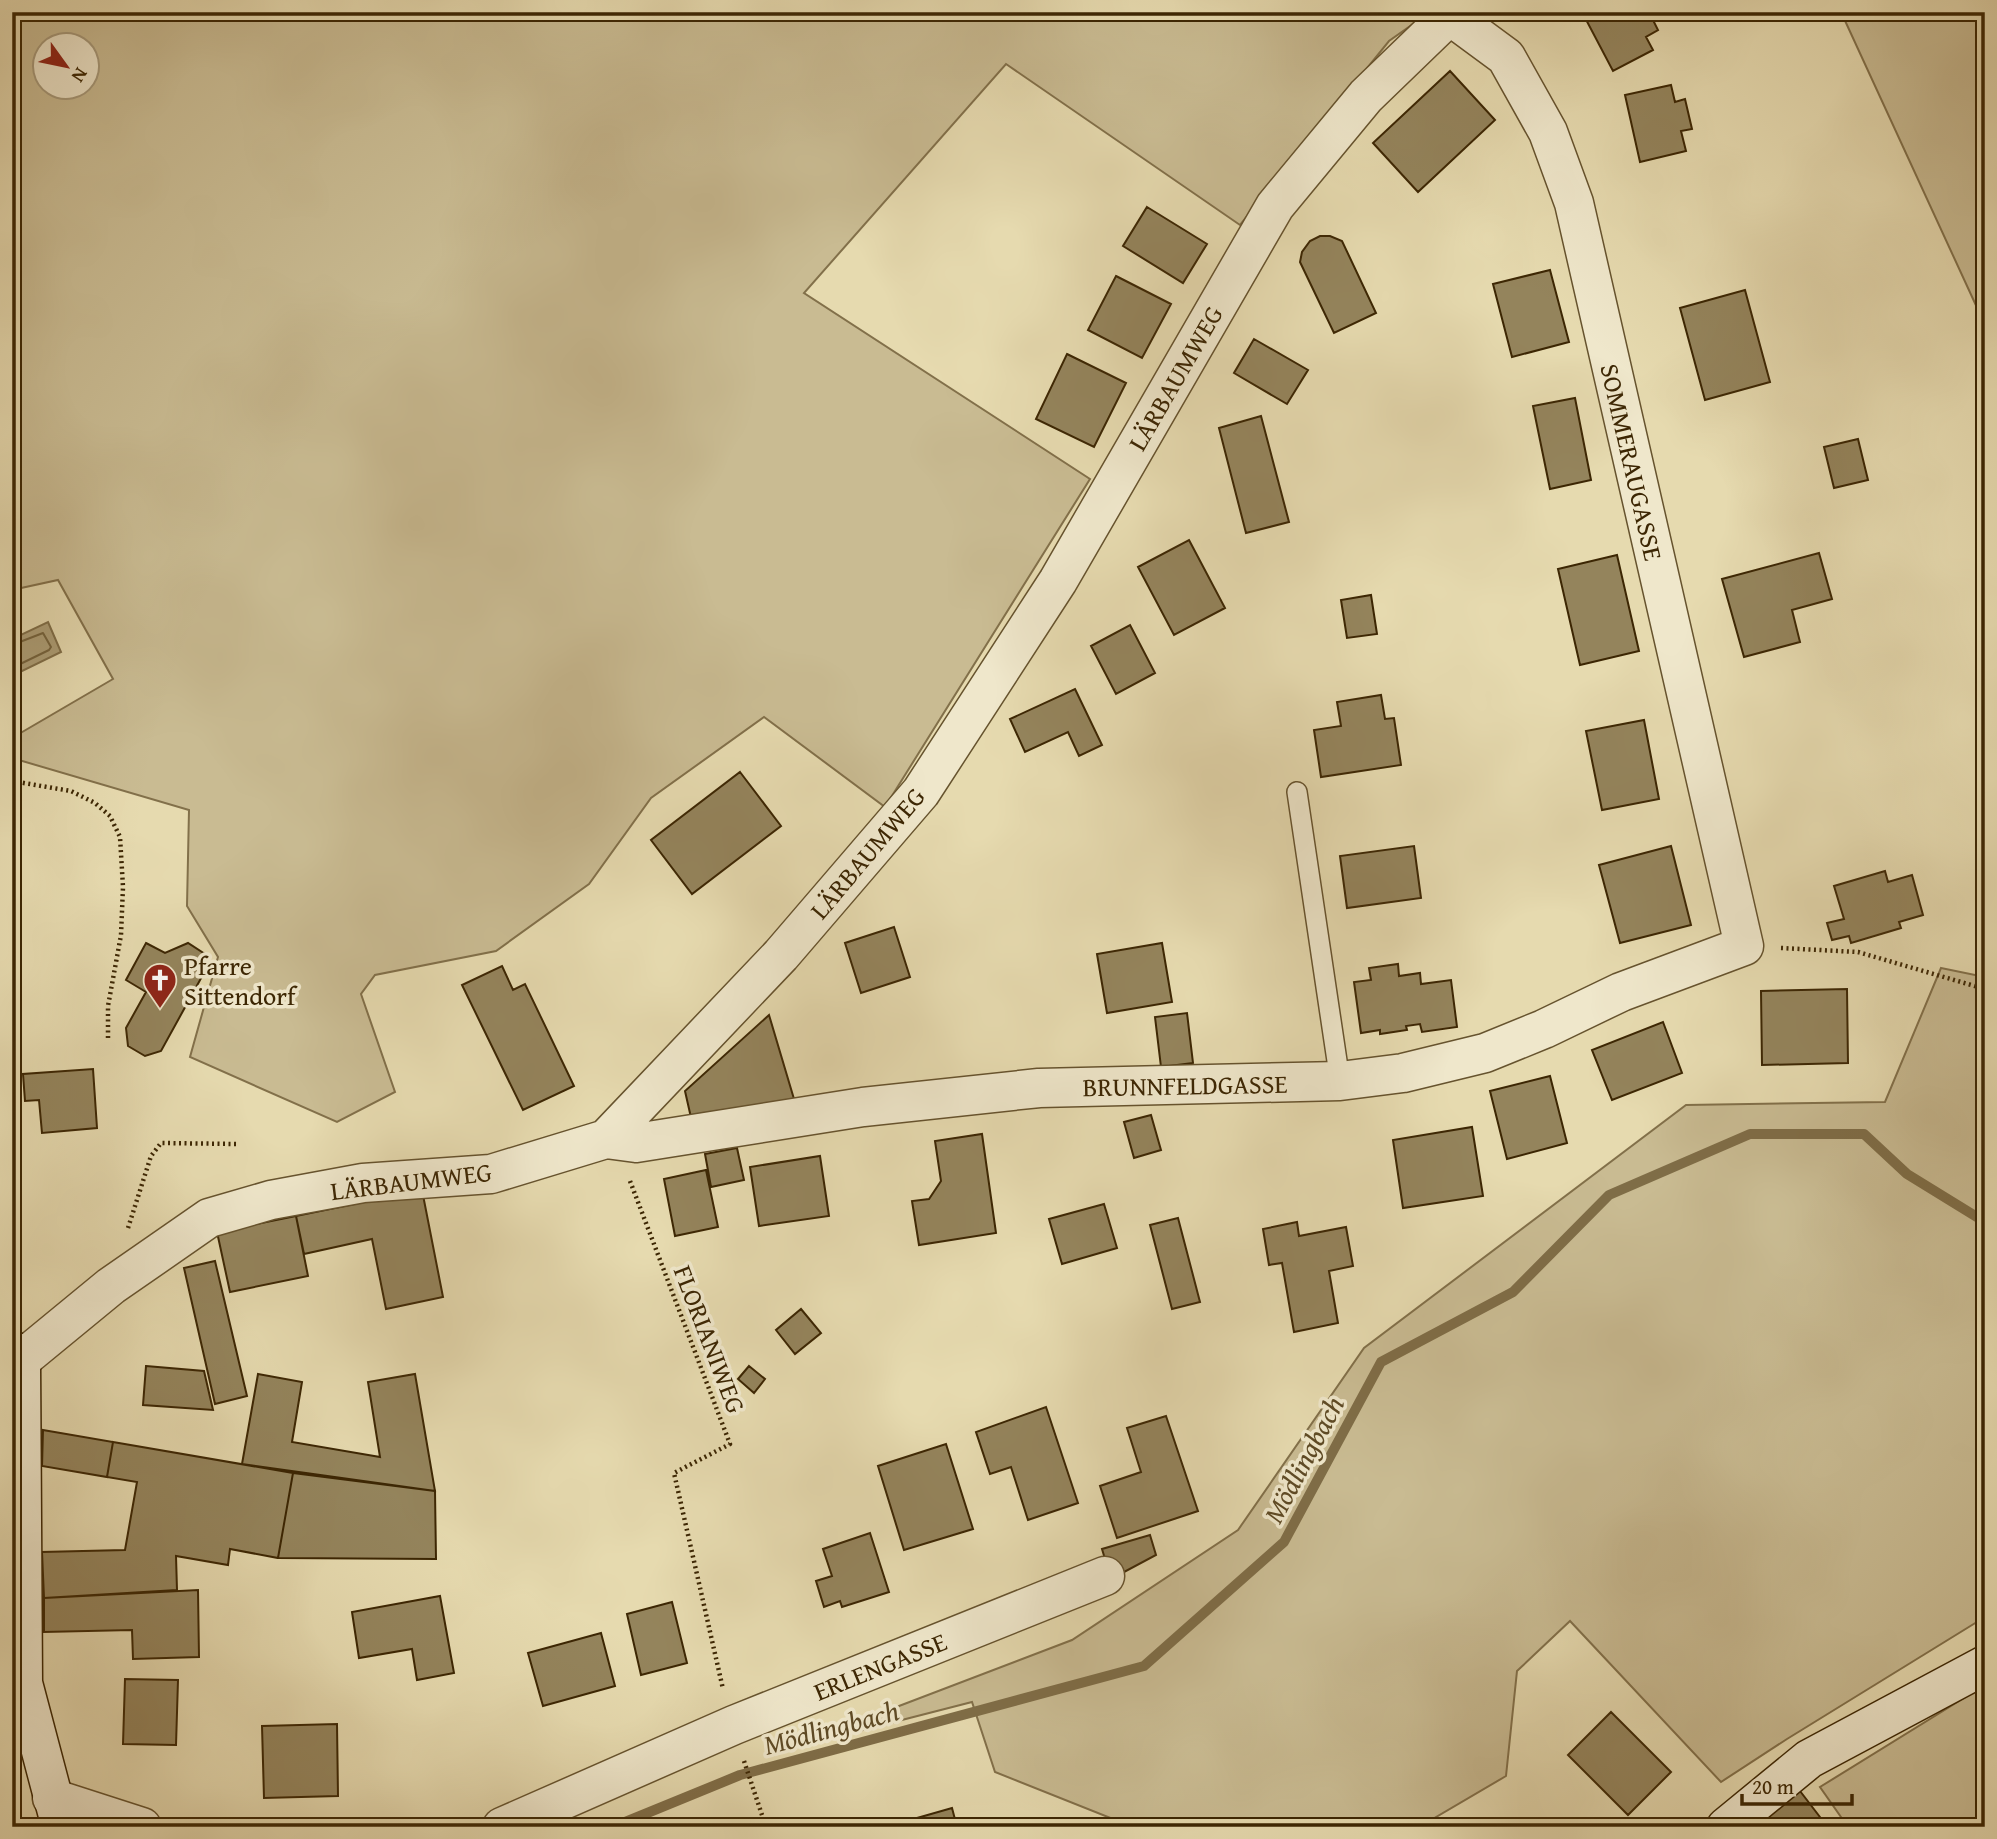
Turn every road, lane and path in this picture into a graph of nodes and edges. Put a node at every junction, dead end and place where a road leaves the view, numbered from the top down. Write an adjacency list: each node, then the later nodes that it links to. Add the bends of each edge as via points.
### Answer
1 (1451, 14): 4 (street, SOMMERAUGASSE, via 1506,57 1548,132 1574,203); 8 (street, LÄRBAUMWEG, via 1366,96 1275,206 1058,581 921,792 781,955)
2 (12, 781): 6 (path, via 71,791 95,803 110,816 120,837 121,935 108,1006)
3 (1297, 792): 7 (lane)
4 (1744, 946): 5 (path, via 1858,952); 7 (street, BRUNNFELDGASSE, via 1621,992 1485,1053 1403,1073)
5 (1985, 989)
6 (108, 1040)
7 (1340, 1081): 8 (street, BRUNNFELDGASSE, via 1039,1088 863,1107 636,1143)
8 (606, 1139): 11 (street, LÄRBAUMWEG, via 491,1174 363,1183 271,1200 209,1218)
9 (237, 1144): 11 (path, via 161,1143 142,1180)
10 (636, 1199): 15 (path, FLORIANIWEG, via 730,1444 674,1473)
11 (111, 1286): 12 (street, LÄRBAUMWEG)
12 (17, 1355): 17 (street, via 23,1683)
13 (1105, 1576): 19 (street, ERLENGASSE, via 734,1725)
14 (1985, 1665): 21 (street, via 1809,1759)
15 (724, 1694)
16 (741, 1751): 20 (path)
17 (56, 1812): 18 (street)
18 (142, 1827)
19 (502, 1827)
20 (766, 1827)
21 (1726, 1827)

